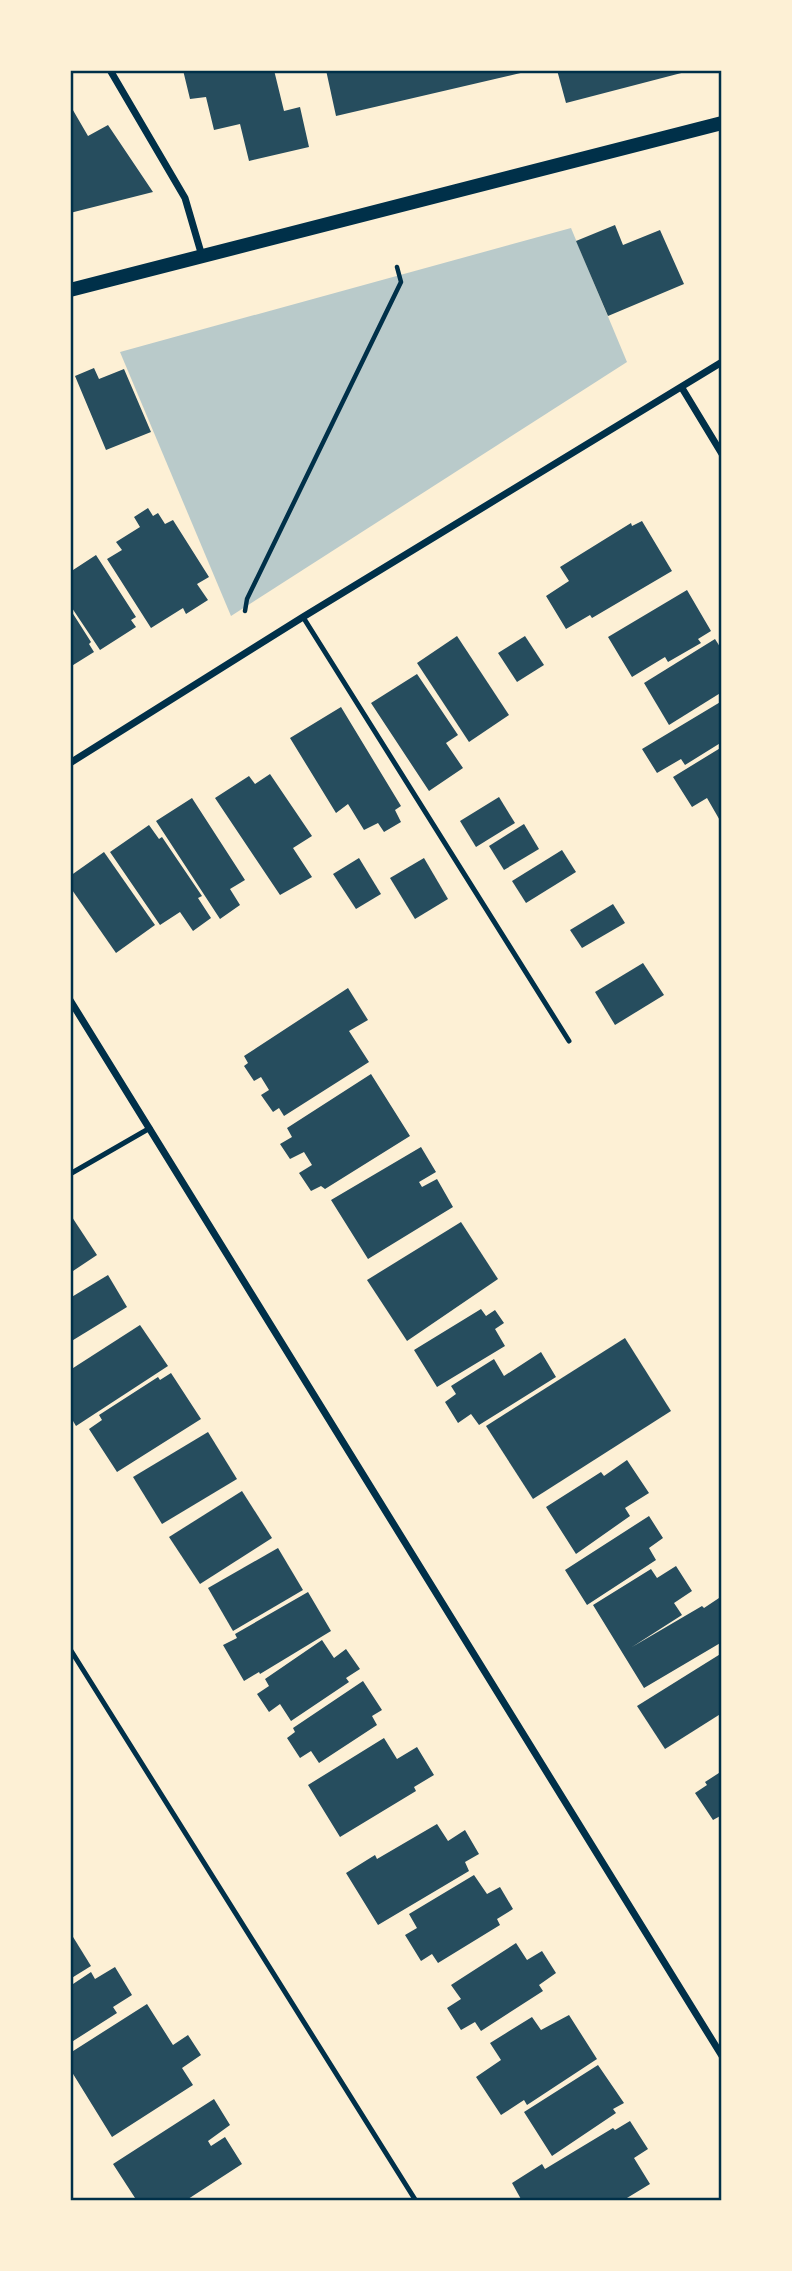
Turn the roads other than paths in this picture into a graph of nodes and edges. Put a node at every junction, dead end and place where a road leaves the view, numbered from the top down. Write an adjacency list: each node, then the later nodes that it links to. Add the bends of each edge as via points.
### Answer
1 (110, 70): 3 (street, via 185,198)
2 (722, 123): 3 (main road)
3 (202, 256): 4 (main road)
4 (70, 290)
5 (722, 362): 6 (street)
6 (682, 388): 7 (street); 8 (street)
7 (722, 454)
8 (303, 617): 9 (street); 11 (lane)
9 (70, 763)
10 (70, 1000): 12 (street)
11 (569, 1041)
12 (150, 1128): 13 (lane); 15 (street)
13 (70, 1174)
14 (70, 1649): 16 (lane)
15 (722, 2056)
16 (416, 2201)

